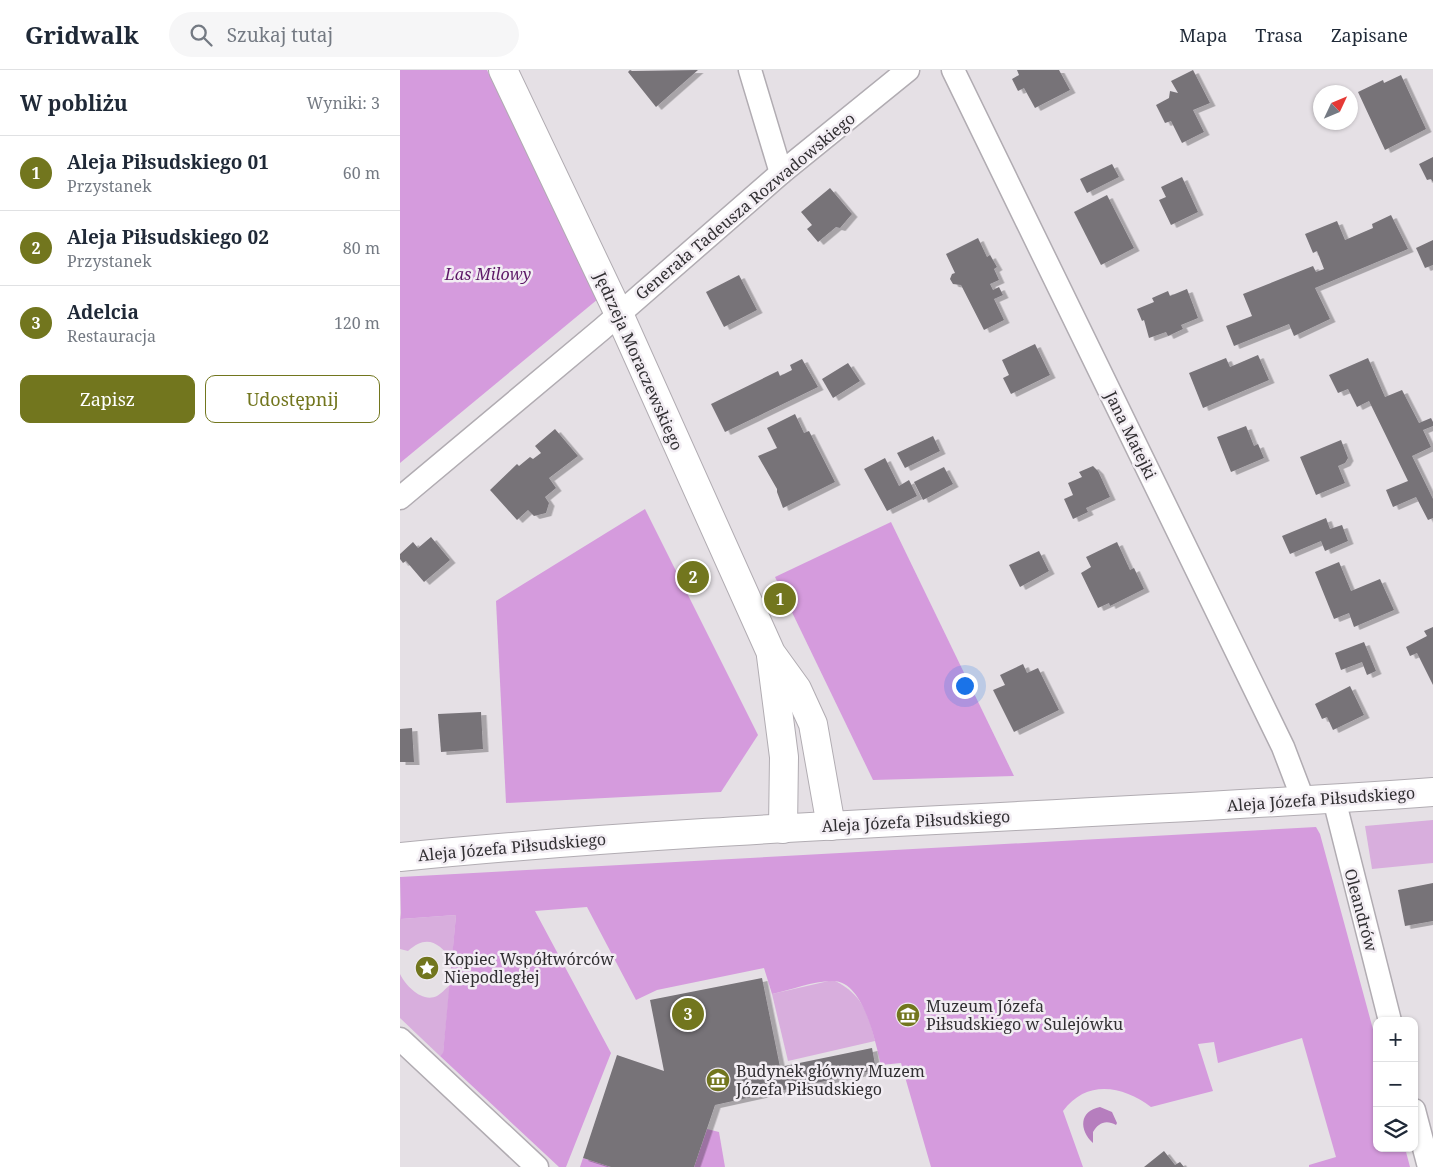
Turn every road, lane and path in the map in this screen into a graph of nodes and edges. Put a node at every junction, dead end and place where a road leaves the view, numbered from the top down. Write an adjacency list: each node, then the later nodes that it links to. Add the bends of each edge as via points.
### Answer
1 (503, 70): 6 (main road, Jędrzeja Moraczewskiego)
2 (750, 70): 5 (street)
3 (908, 70): 5 (street, Generała Tadeusza Rozwadowskiego)
4 (952, 70): 10 (street, Jana Matejki, via 1287,755)
5 (781, 173): 6 (street, Generała Tadeusza Rozwadowskiego)
6 (618, 314): 7 (street, Generała Tadeusza Rozwadowskiego); 8 (main road, Jędrzeja Moraczewskiego)
7 (400, 498)
8 (771, 653): 12 (main road, Jędrzeja Moraczewskiego, via 797,689 813,724); 13 (main road, Jędrzeja Moraczewskiego, via 784,758)
9 (1433, 792): 11 (main road, Aleja Józefa Piłsudskiego)
10 (1304, 802): 11 (main road, Aleja Józefa Piłsudskiego); 12 (main road, Aleja Józefa Piłsudskiego)
11 (1336, 808): 15 (street, Oleandrów)
12 (831, 826): 13 (main road, Aleja Józefa Piłsudskiego)
13 (783, 829): 14 (main road, Aleja Józefa Piłsudskiego, via 538,843)
14 (400, 857)
15 (1389, 1017)
16 (400, 1039): 19 (street)
17 (1418, 1123): 18 (street)
18 (1430, 1163)
19 (537, 1167)

